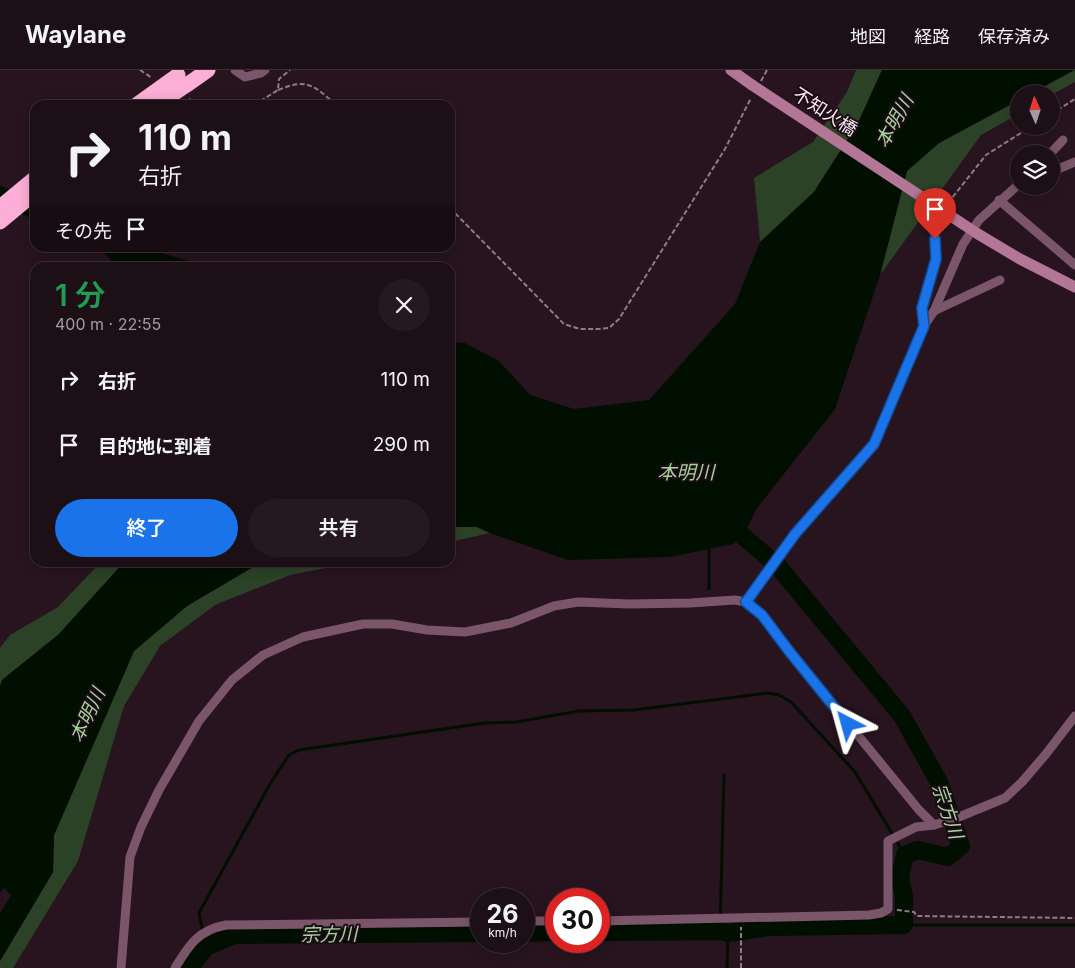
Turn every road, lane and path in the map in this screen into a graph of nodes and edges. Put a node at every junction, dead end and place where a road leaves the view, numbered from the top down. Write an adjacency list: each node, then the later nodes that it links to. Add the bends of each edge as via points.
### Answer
1 (140, 70): 9 (path)
2 (208, 70): 8 (highway)
3 (236, 70): 4 (street, via 245,77)
4 (265, 70)
5 (290, 70): 11 (path, via 279,79)
6 (731, 70): 10 (main road, 不知火橋)
7 (767, 70): 10 (path)
8 (184, 76): 13 (highway, bridge); 14 (highway, bridge)
9 (155, 79)
10 (755, 88): 28 (path, via 726,148 655,264 619,319 609,328 580,329 564,324); 33 (main road, 不知火橋, bridge, via 978,234)
11 (278, 90): 15 (path); 16 (path, via 304,84)
12 (1075, 99): 17 (path)
13 (144, 100)
14 (162, 100)
15 (262, 100)
16 (330, 100)
17 (1060, 108)
18 (1018, 135): 29 (path, via 986,155)
19 (1063, 140): 20 (street)
20 (1058, 145)
21 (1075, 162): 22 (street)
22 (1060, 168)
23 (30, 182): 27 (highway)
24 (1010, 192): 26 (street)
25 (30, 197): 30 (highway)
26 (999, 200): 31 (street); 34 (street, via 979,220 964,244)
27 (0, 206)
28 (455, 213)
29 (934, 220): 35 (street, via 936,259 922,308)
30 (0, 222)
31 (1075, 265)
32 (1000, 280): 34 (street)
33 (1075, 286)
34 (934, 311): 35 (street)
35 (924, 326): 36 (street, via 874,444 795,534)
36 (746, 602): 38 (street, via 762,615); 44 (street, via 578,602 554,606 511,623 465,632 363,624 304,636 263,654 232,680 199,721 141,827 130,857)
37 (1075, 716): 38 (street, via 1046,754 1005,798)
38 (934, 825): 39 (street, via 916,827 888,842)
39 (888, 909): 40 (street, via 869,916); 41 (path, via 914,912 917,916)
40 (741, 917): 42 (street); 46 (path)
41 (1075, 918)
42 (610, 921)
43 (470, 922): 45 (street, via 257,923 212,927 198,936)
44 (121, 968)
45 (175, 968)
46 (741, 968)

